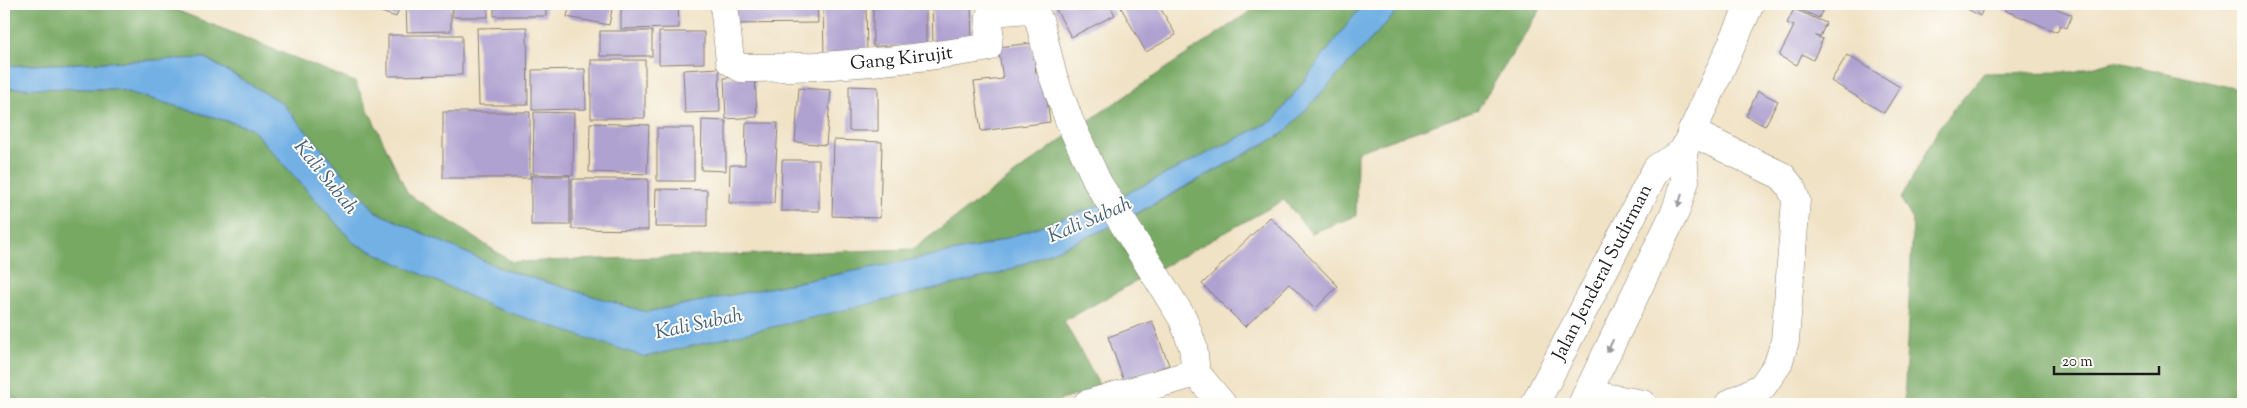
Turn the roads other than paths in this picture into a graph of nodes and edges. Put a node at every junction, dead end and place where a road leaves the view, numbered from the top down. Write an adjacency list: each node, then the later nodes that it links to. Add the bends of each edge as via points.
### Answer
1 (724, 4): 4 (main road, Gang Kirujit, via 730,61 741,68 830,66 984,48 988,47 992,12 1030,9 1035,12 1069,120 1098,184 1183,319 1193,347)
2 (1750, 4): 3 (main road, Jalan Jenderal Sudirman)
3 (1687, 142): 5 (main road, Jalan Jenderal Sudirman, one-way to 5, via 1685,181 1676,210); 8 (main road, Jalan Jenderal Sudirman, via 1657,168); 10 (main road, via 1782,176 1792,188 1796,200 1785,341 1778,364 1762,387)
4 (1196, 373): 6 (main road); 7 (main road)
5 (1585, 399): 9 (main road)
6 (1087, 404)
7 (1222, 404)
8 (1535, 404)
9 (1643, 404)
10 (1729, 404)

